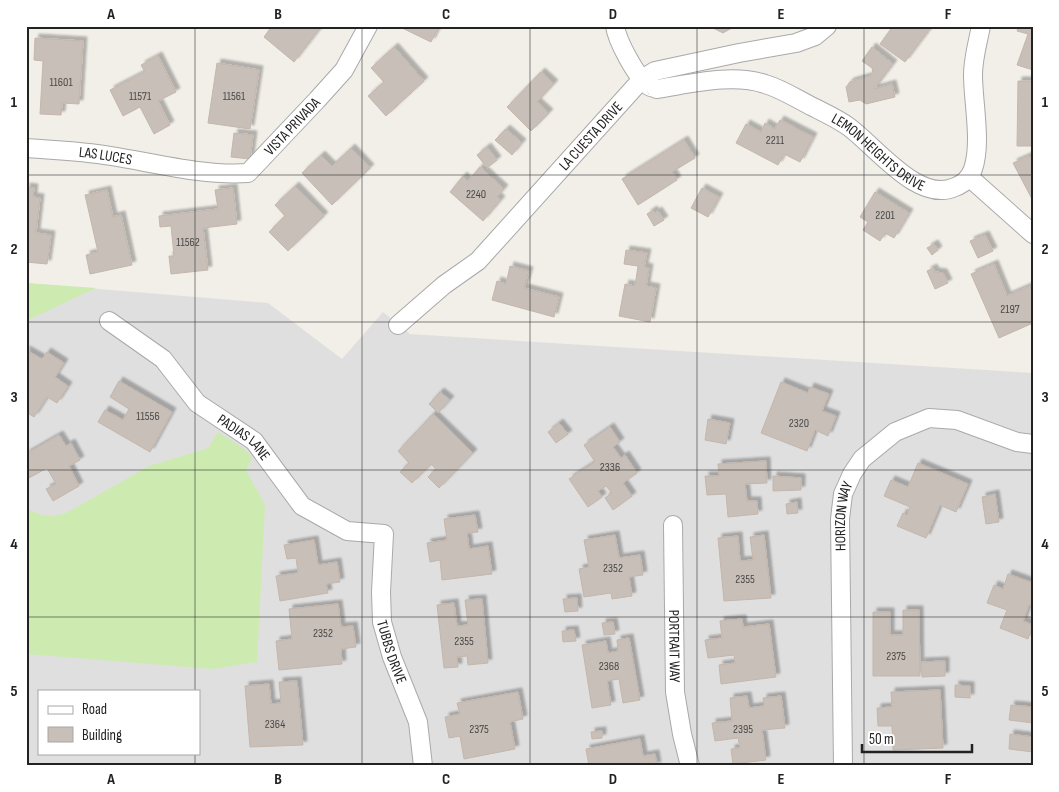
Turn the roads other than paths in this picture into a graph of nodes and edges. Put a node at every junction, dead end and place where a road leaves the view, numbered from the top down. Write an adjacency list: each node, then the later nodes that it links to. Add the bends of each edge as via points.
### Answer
1 (368, 26): 7 (street, VISTA PRIVADA, via 344,70 248,173)
2 (616, 26): 5 (street, via 618,41)
3 (827, 26): 5 (street, LA CUESTA DRIVE, via 815,36 796,43 655,71)
4 (981, 26): 8 (street, via 973,73 976,143)
5 (642, 79): 8 (street, LEMON HEIGHTS DRIVE, via 656,89 724,80 754,80 848,126 893,166 926,188 939,192 949,190); 11 (street, LA CUESTA DRIVE, via 478,261)
6 (26, 148): 7 (street, LAS LUCES, via 108,155)
7 (184, 168)
8 (969, 177): 9 (street)
9 (1033, 234)
10 (109, 321): 14 (street, PADIAS LANE, via 163,359 197,403 254,441 302,506 346,532)
11 (398, 325)
12 (1033, 444): 17 (street, HORIZON WAY, via 1017,442 957,420 929,418 895,432 862,459 852,474 843,494 840,519)
13 (672, 526): 16 (street, PORTRAIT WAY, via 675,692)
14 (384, 534): 15 (street, TUBBS DRIVE, via 382,622 418,722)
15 (423, 766)
16 (690, 766)
17 (843, 766)

